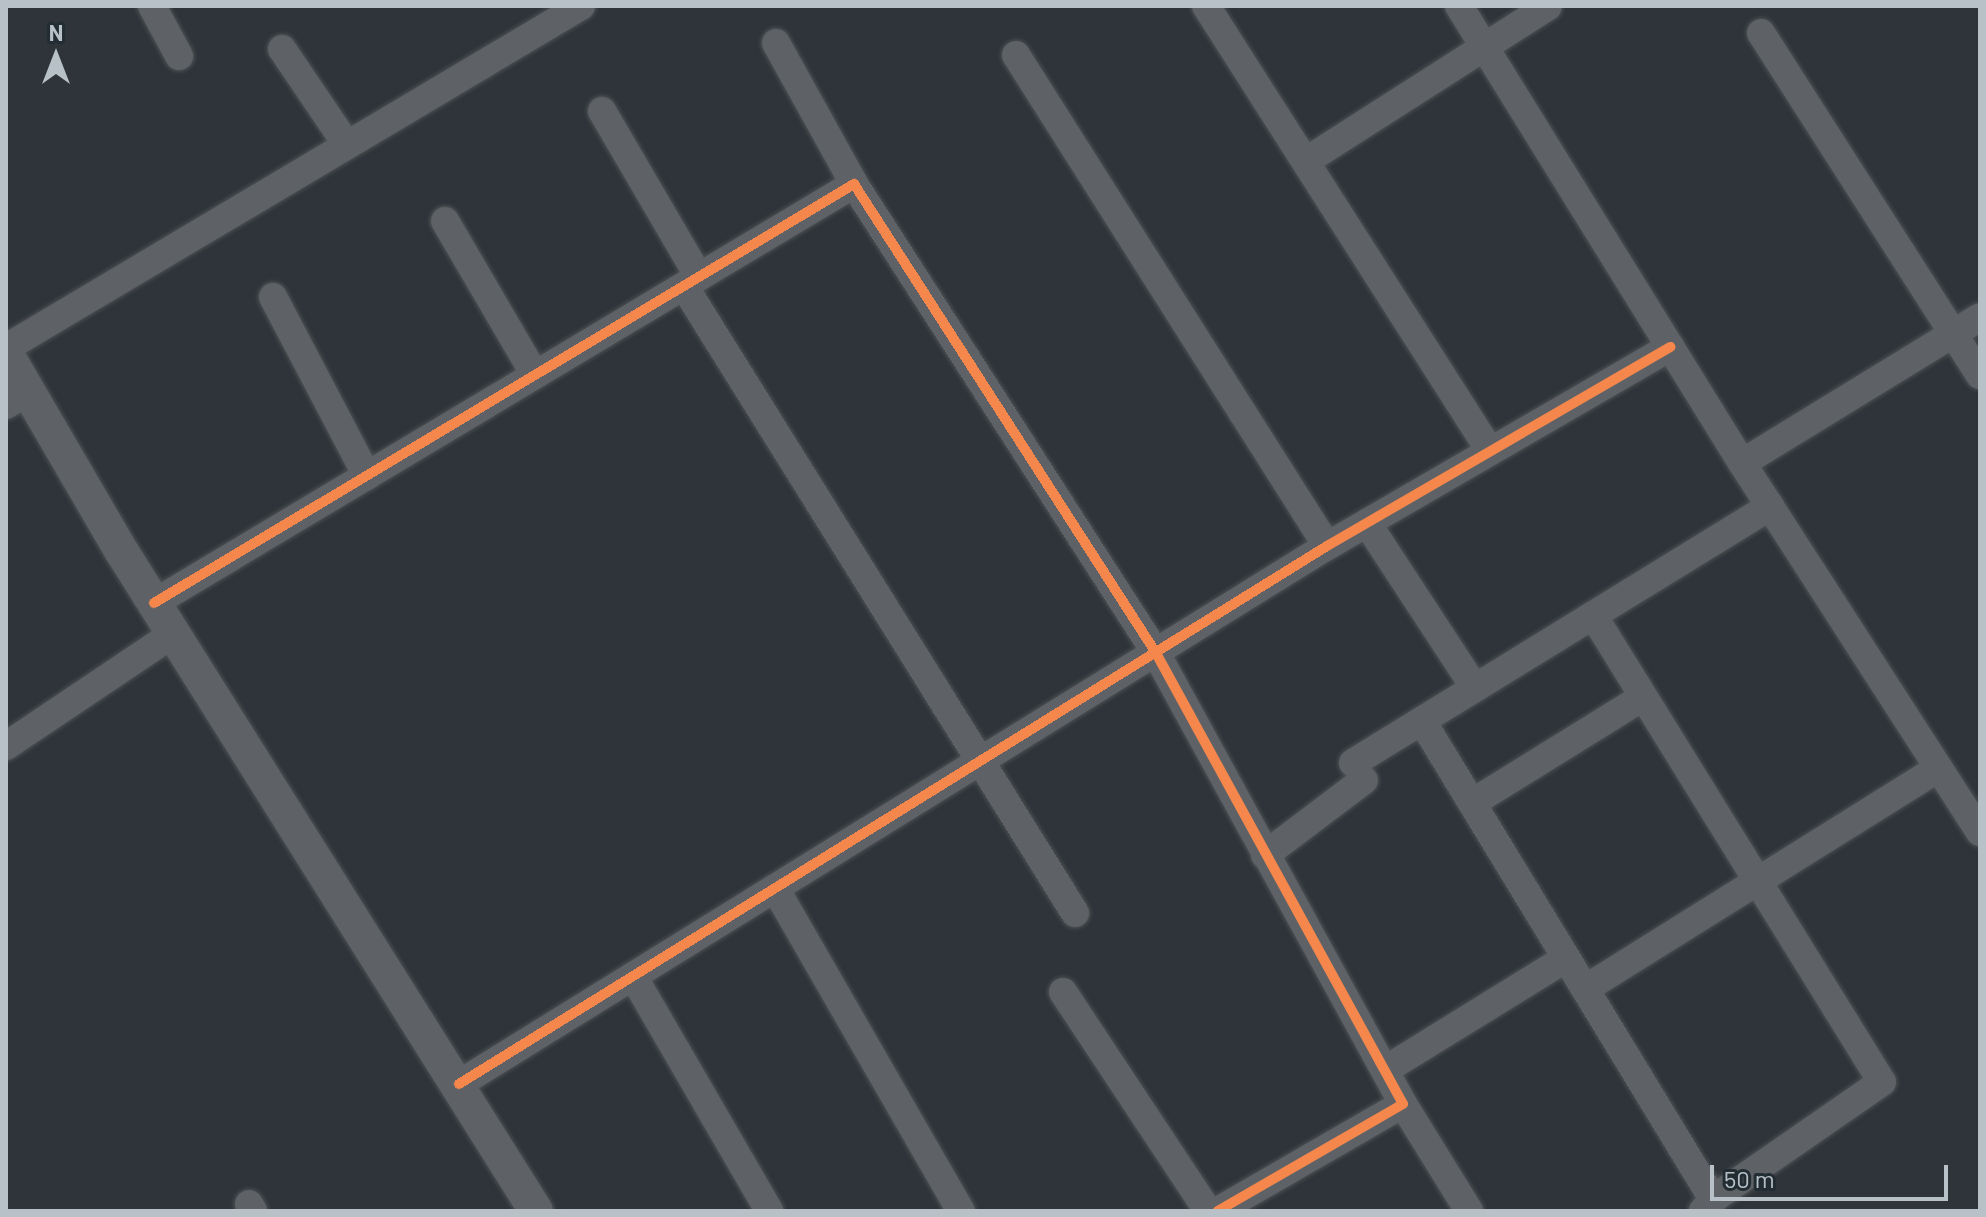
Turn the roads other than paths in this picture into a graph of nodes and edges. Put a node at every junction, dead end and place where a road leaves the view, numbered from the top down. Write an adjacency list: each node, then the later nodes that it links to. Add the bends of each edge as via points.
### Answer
1 (152, 6): 11 (street)
2 (581, 6): 13 (street)
3 (1206, 6): 14 (street)
4 (1459, 6): 8 (street)
5 (1548, 6): 8 (street)
6 (1761, 33): 20 (street)
7 (776, 43): 15 (street)
8 (1484, 46): 14 (street); 21 (street)
9 (282, 49): 13 (street)
10 (1016, 55): 31 (street)
11 (179, 56)
12 (602, 111): 17 (street)
13 (347, 145): 22 (street)
14 (1306, 161): 26 (street)
15 (854, 184): 17 (street); 35 (street)
16 (445, 221): 23 (street)
17 (692, 282): 23 (street); 40 (street)
18 (273, 297): 28 (street)
19 (1980, 317): 20 (street)
20 (1954, 333): 24 (street); 27 (street)
21 (1670, 347): 26 (street); 27 (street)
22 (6, 351): 25 (street)
23 (535, 375): 28 (street)
24 (1980, 375)
25 (17, 398): 32 (street)
26 (1490, 451): 30 (street)
27 (1742, 463): 29 (street)
28 (367, 476): 32 (street)
29 (1770, 506): 33 (street); 41 (street)
30 (1367, 523): 31 (street); 36 (street)
31 (1327, 546): 35 (street)
32 (154, 603): 34 (street)
33 (1593, 615): 36 (street); 37 (street)
34 (174, 633): 39 (street); 53 (street)
35 (1156, 653): 40 (street); 44 (street)
36 (1475, 688): 38 (street)
37 (1643, 697): 42 (street); 45 (street)
38 (1422, 721): 42 (street); 44 (street)
39 (6, 746)
40 (983, 760): 46 (street); 47 (street)
41 (1938, 768): 43 (street); 45 (street)
42 (1472, 803): 48 (street)
43 (1980, 832)
44 (1265, 855): 52 (street)
45 (1756, 881): 50 (street); 55 (street, via 1882,1082)
46 (775, 888): 49 (street); 58 (street)
47 (1075, 913)
48 (1566, 958): 50 (street); 52 (street)
49 (633, 976): 53 (street); 57 (street)
50 (1585, 989): 55 (street)
51 (1063, 992): 59 (street)
52 (1385, 1070): 54 (street)
53 (459, 1084): 56 (street)
54 (1403, 1104): 60 (street); 61 (street)
55 (1708, 1205)
56 (536, 1211)
57 (769, 1211)
58 (961, 1211)
59 (1208, 1211)
60 (1218, 1211)
61 (1469, 1211)

